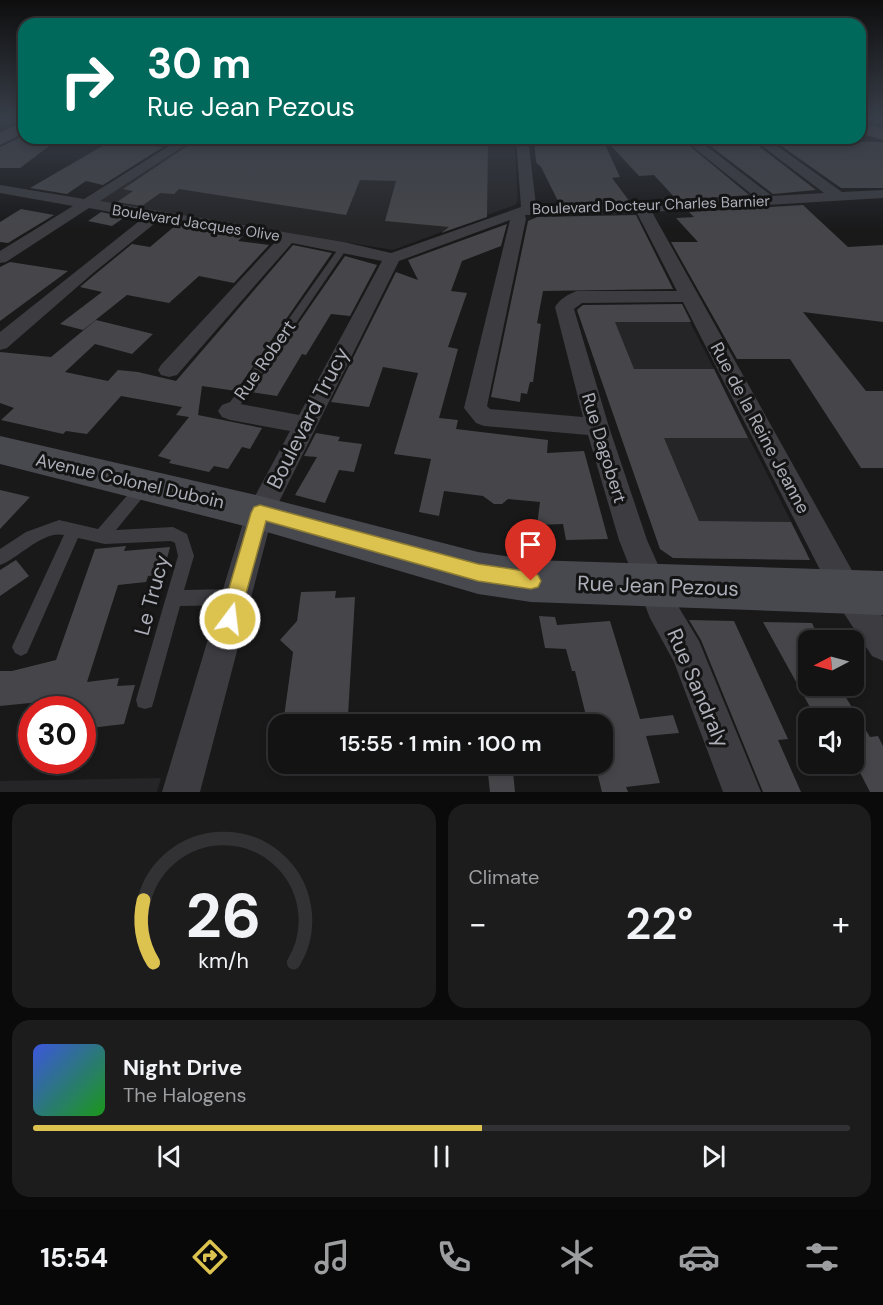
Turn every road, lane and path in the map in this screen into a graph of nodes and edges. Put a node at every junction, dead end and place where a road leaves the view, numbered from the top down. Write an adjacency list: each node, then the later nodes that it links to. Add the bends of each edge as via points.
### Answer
1 (162, 156): 9 (street)
2 (522, 156): 11 (street)
3 (711, 156): 8 (street)
4 (783, 156): 7 (street)
5 (0, 189): 9 (street, Boulevard Jacques Olive)
6 (883, 194): 7 (street, Boulevard Docteur Charles Barnier)
7 (839, 196): 8 (street, Boulevard Docteur Charles Barnier)
8 (768, 200): 10 (street, Boulevard Docteur Charles Barnier)
9 (86, 204): 12 (street, Boulevard Jacques Olive); 15 (street)
10 (642, 208): 11 (street, Boulevard Docteur Charles Barnier); 17 (street, Rue de la Reine Jeanne)
11 (523, 211): 16 (street, Boulevard Docteur Charles Barnier); 22 (street, via 475,408 484,417)
12 (154, 217): 13 (street, Boulevard Jacques Olive); 18 (street)
13 (288, 238): 14 (street, Boulevard Jacques Olive); 19 (street)
14 (344, 247): 16 (street, Boulevard Jacques Olive); 20 (lane, Rue Robert)
15 (0, 258)
16 (392, 258): 21 (street, Boulevard Trucy)
17 (690, 296): 22 (street, Rue Dagobert, via 577,297 564,307); 30 (street, Rue de la Reine Jeanne)
18 (0, 343)
19 (169, 370)
20 (230, 411): 21 (street, Rue Robert)
21 (303, 425): 25 (street, Boulevard Trucy)
22 (597, 427): 29 (street, Rue Dagobert)
23 (0, 450): 24 (street, Avenue Colonel Duboin)
24 (144, 485): 25 (street, Avenue Colonel Duboin); 27 (lane)
25 (260, 513): 29 (street, Rue Jean Pezous, via 478,573 531,581); 31 (street, Boulevard Trucy)
26 (74, 529): 27 (lane, Le Trucy); 28 (lane, Le Trucy, via 42,532); 34 (lane)
27 (101, 536): 32 (lane, Le Trucy, via 179,536 185,543 186,556)
28 (0, 558)
29 (652, 586): 30 (street, Rue Jean Pezous); 37 (street, Rue Sandraly, via 687,653)
30 (866, 593): 33 (street, Rue de la Reine Jeanne)
31 (236, 597): 32 (lane); 36 (street, Boulevard Trucy)
32 (174, 598): 35 (lane, Le Trucy)
33 (883, 645)
34 (21, 647)
35 (145, 700)
36 (181, 792)
37 (742, 792)

